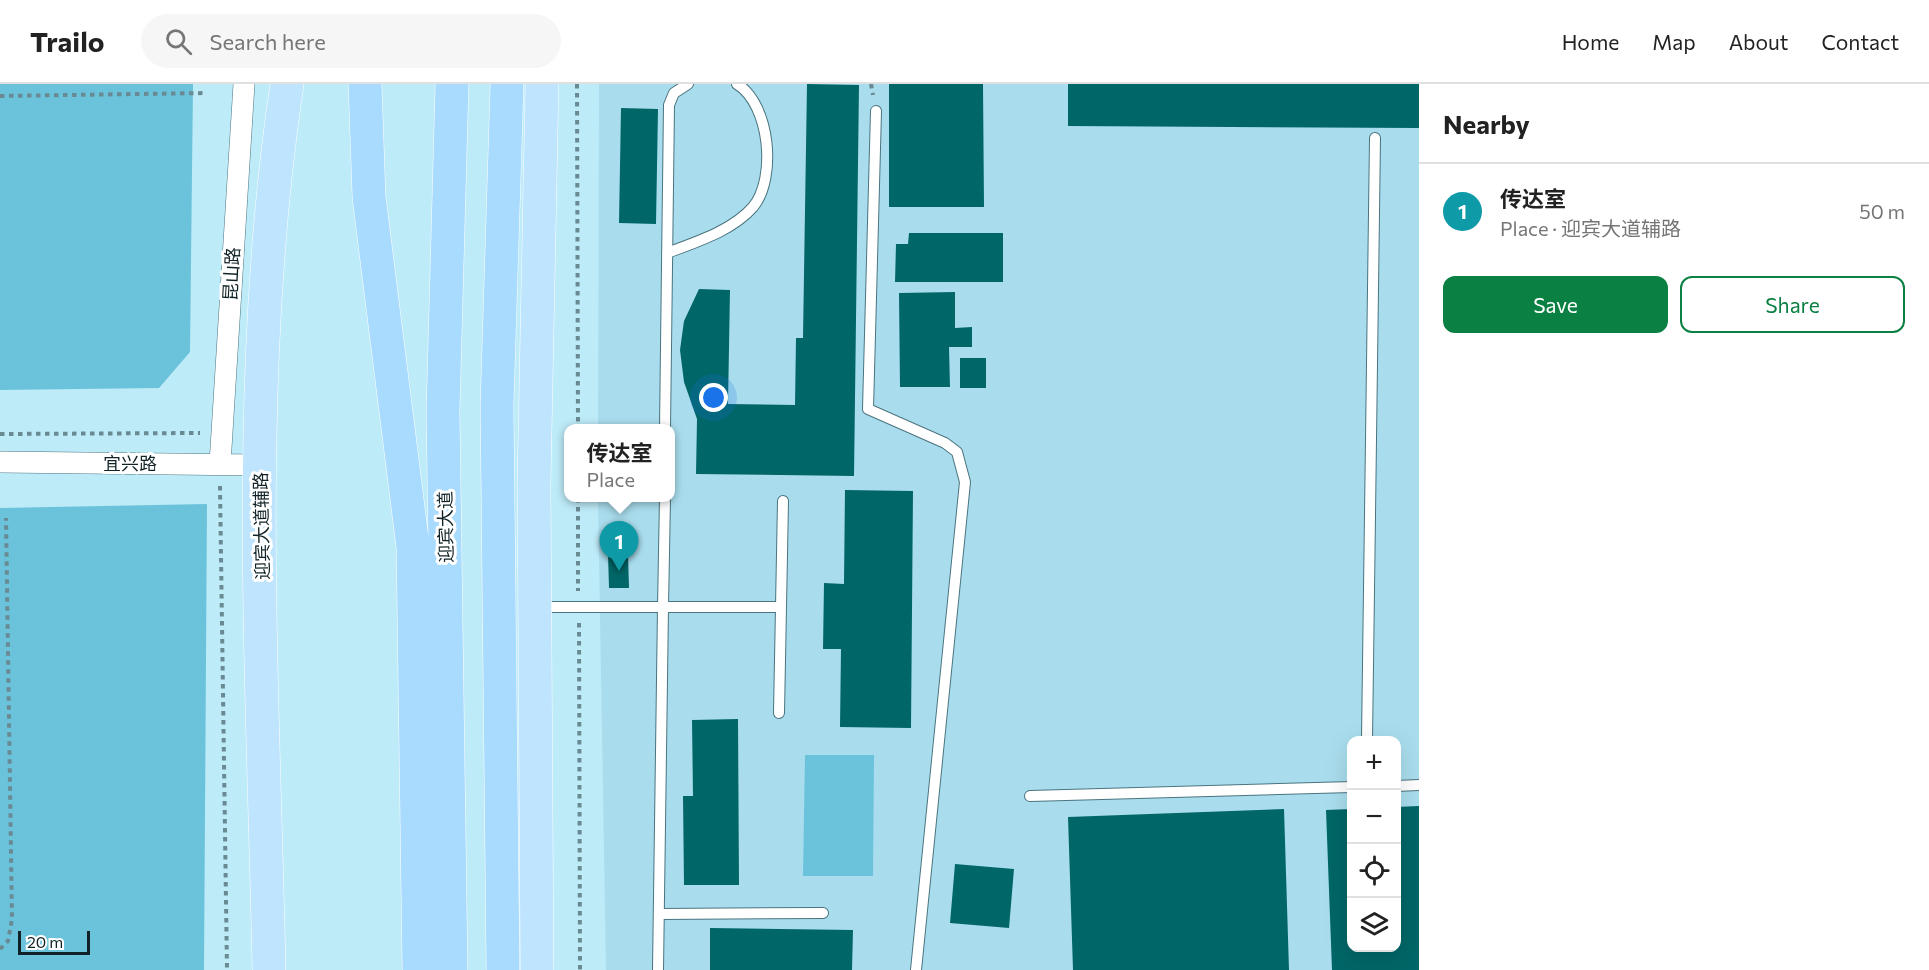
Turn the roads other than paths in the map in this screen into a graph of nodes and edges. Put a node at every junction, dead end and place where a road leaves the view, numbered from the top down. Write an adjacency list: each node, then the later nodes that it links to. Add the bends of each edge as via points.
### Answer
1 (243, 84): 14 (street, 昆山路)
2 (287, 84): 15 (main road, 迎宾大道辅路, via 270,222)
3 (365, 84): 30 (highway, via 369,197 413,547)
4 (452, 84): 31 (highway, 迎宾大道, via 443,411)
5 (507, 84): 32 (highway, via 497,405)
6 (542, 84): 18 (main road)
7 (687, 84): 11 (lane, via 674,93 669,105)
8 (737, 84): 11 (lane, via 746,89 765,128 762,188 754,206 736,222)
9 (876, 111): 35 (lane, via 868,409 945,442 957,452 965,482)
10 (1375, 138): 22 (lane)
11 (667, 253): 12 (lane)
12 (665, 424)
13 (0, 462): 14 (street, 宜兴路)
14 (220, 464): 15 (street, 宜兴路)
15 (259, 465): 29 (main road, 迎宾大道辅路)
16 (783, 501): 20 (lane)
17 (664, 502): 19 (lane)
18 (535, 607): 19 (lane); 33 (main road)
19 (663, 607): 20 (lane); 28 (lane)
20 (781, 608): 21 (lane)
21 (779, 713)
22 (1367, 736)
23 (1419, 785): 24 (lane)
24 (1401, 786)
25 (1347, 787): 26 (lane)
26 (1030, 796)
27 (823, 913): 28 (lane)
28 (659, 914): 34 (lane)
29 (269, 970)
30 (419, 970)
31 (451, 970)
32 (503, 970)
33 (537, 970)
34 (658, 970)
35 (916, 970)

